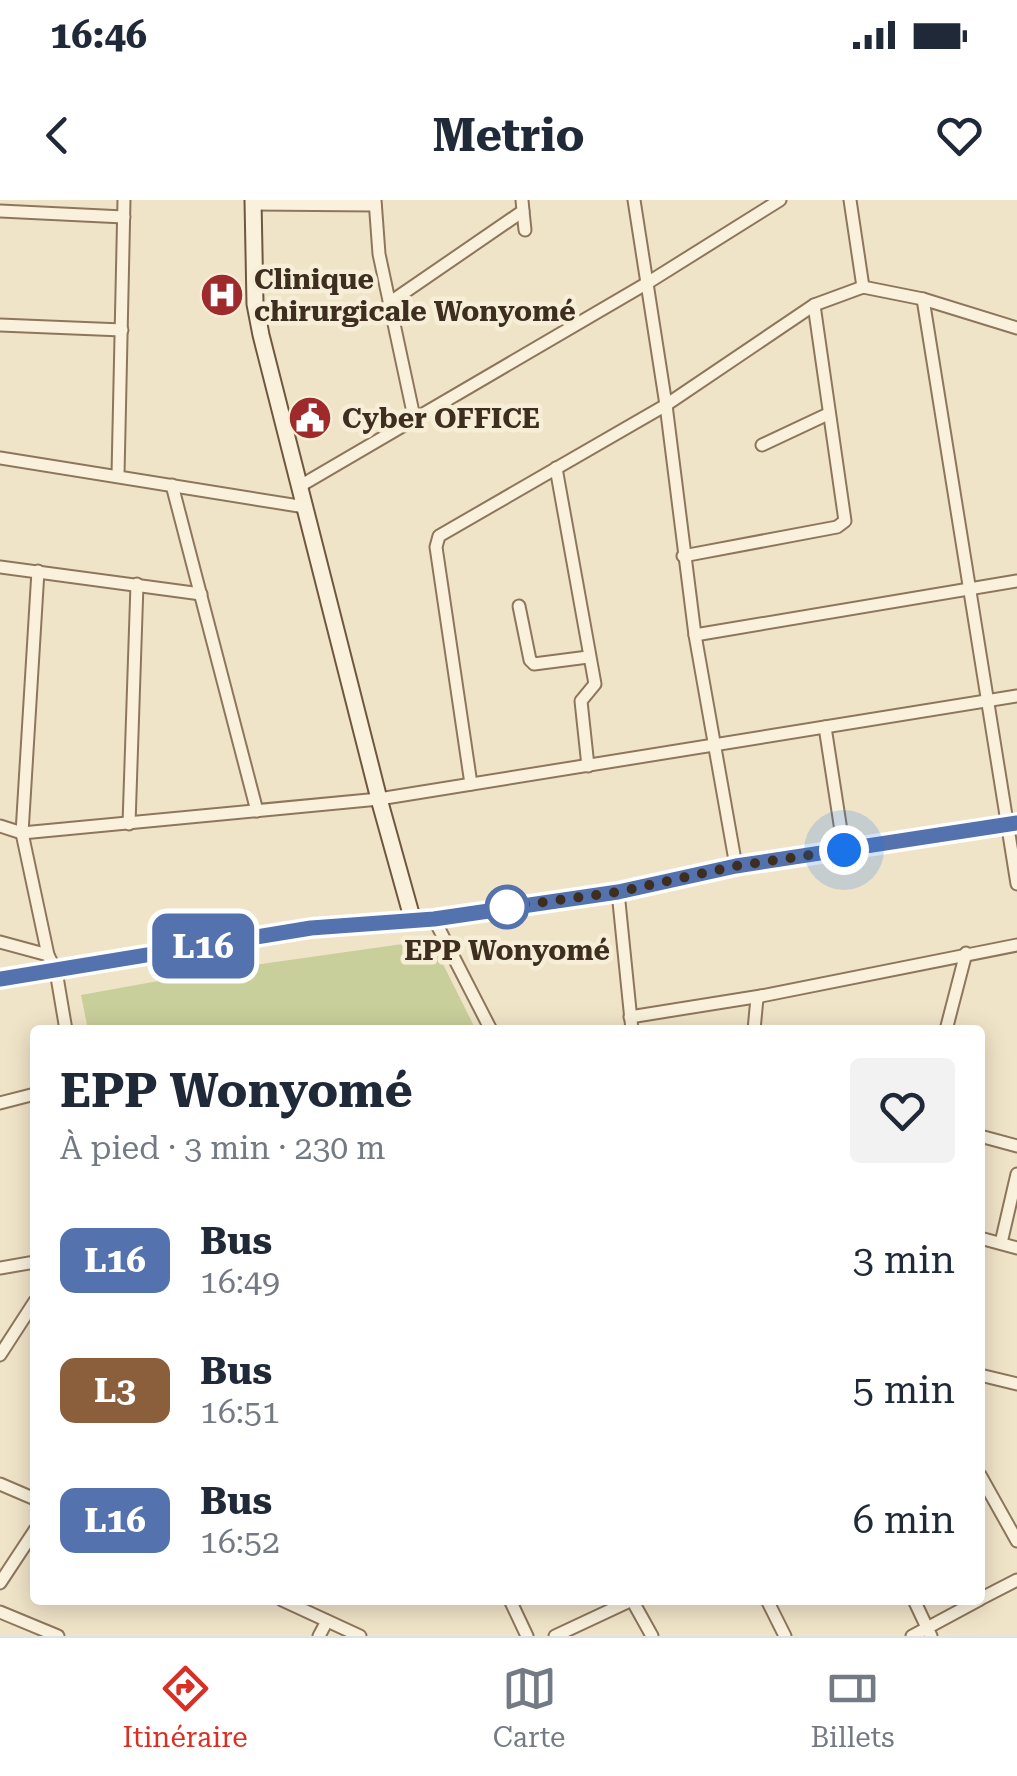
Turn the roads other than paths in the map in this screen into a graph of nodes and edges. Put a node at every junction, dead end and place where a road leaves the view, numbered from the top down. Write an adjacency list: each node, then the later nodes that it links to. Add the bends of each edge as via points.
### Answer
1 (124, 200): 9 (street)
2 (634, 200): 11 (street)
3 (780, 200): 11 (street)
4 (850, 200): 12 (street)
5 (253, 202): 6 (street); 27 (main road, via 255,304)
6 (375, 202): 14 (street)
7 (522, 206): 10 (street); 14 (street)
8 (0, 211): 9 (street)
9 (124, 217): 18 (street)
10 (525, 230)
11 (649, 282): 19 (street); 21 (street)
12 (863, 288): 13 (street); 15 (street)
13 (923, 299): 17 (street); 34 (street)
14 (389, 304): 21 (street)
15 (814, 305): 19 (street); 20 (street)
16 (0, 325): 18 (street)
17 (1017, 328)
18 (122, 330): 25 (street)
19 (666, 406): 24 (street); 29 (street)
20 (828, 414): 22 (street); 29 (street, via 845,521 837,528)
21 (414, 417): 27 (street)
22 (762, 445)
23 (0, 458): 25 (street)
24 (556, 468): 38 (street); 44 (street, via 436,541)
25 (118, 475): 26 (street)
26 (172, 485): 28 (street); 35 (street)
27 (300, 486): 28 (main road)
28 (306, 508): 45 (main road)
29 (683, 556): 37 (street)
30 (0, 566): 31 (street)
31 (38, 571): 33 (street); 50 (street)
32 (1017, 580): 34 (street)
33 (137, 584): 35 (street); 47 (street)
34 (969, 589): 37 (street); 40 (street)
35 (201, 594): 46 (street)
36 (519, 606): 38 (street, via 534,664)
37 (695, 635): 42 (street)
38 (588, 657): 43 (street, via 595,684 581,701)
39 (1017, 696): 40 (street)
40 (986, 701): 41 (street); 48 (street)
41 (825, 728): 42 (street); 51 (street)
42 (714, 745): 43 (street); 52 (street)
43 (588, 766): 44 (street)
44 (471, 784): 45 (street)
45 (379, 799): 46 (street); 56 (main road)
46 (257, 812): 47 (street)
47 (128, 824): 50 (street)
48 (1011, 824): 51 (main road); 53 (street)
49 (0, 826): 50 (street)
50 (22, 833): 60 (street)
51 (844, 850): 52 (main road)
52 (736, 866): 54 (main road)
53 (1017, 884)
54 (618, 892): 55 (main road); 64 (street)
55 (434, 919): 56 (main road); 66 (street)
56 (413, 921): 61 (main road, via 311,928)
57 (0, 942): 60 (street)
58 (1017, 945): 59 (street)
59 (966, 952): 63 (street); 68 (street)
60 (48, 955): 61 (street)
61 (56, 971): 62 (main road); 65 (street)
62 (0, 979)
63 (761, 996): 64 (street); 67 (street)
64 (631, 1024)
65 (65, 1025)
66 (488, 1025)
67 (754, 1025)
68 (947, 1025)
69 (30, 1095): 70 (street)
70 (0, 1103)
71 (985, 1137): 72 (street)
72 (1017, 1146)
73 (1017, 1174): 75 (street)
74 (985, 1239): 75 (street)
75 (1001, 1243): 76 (street)
76 (1017, 1248)
77 (30, 1263): 78 (street)
78 (0, 1268)
79 (30, 1311): 80 (street)
80 (0, 1355)
81 (985, 1376): 82 (street)
82 (1017, 1384)
83 (985, 1483): 87 (street)
84 (0, 1484): 85 (street)
85 (30, 1496)
86 (30, 1538): 89 (street)
87 (1017, 1541)
88 (1017, 1580): 90 (street)
89 (0, 1583)
90 (985, 1597)
91 (293, 1605): 99 (street)
92 (512, 1605): 104 (street)
93 (621, 1605): 105 (street)
94 (635, 1605): 106 (street)
95 (770, 1605): 107 (street)
96 (916, 1605): 100 (street)
97 (972, 1605): 100 (street)
98 (0, 1612): 101 (street)
99 (328, 1621): 102 (street); 103 (street)
100 (929, 1632): 108 (street)
101 (58, 1636)
102 (319, 1636)
103 (360, 1636)
104 (527, 1636)
105 (555, 1636)
106 (652, 1636)
107 (785, 1636)
108 (912, 1636)

